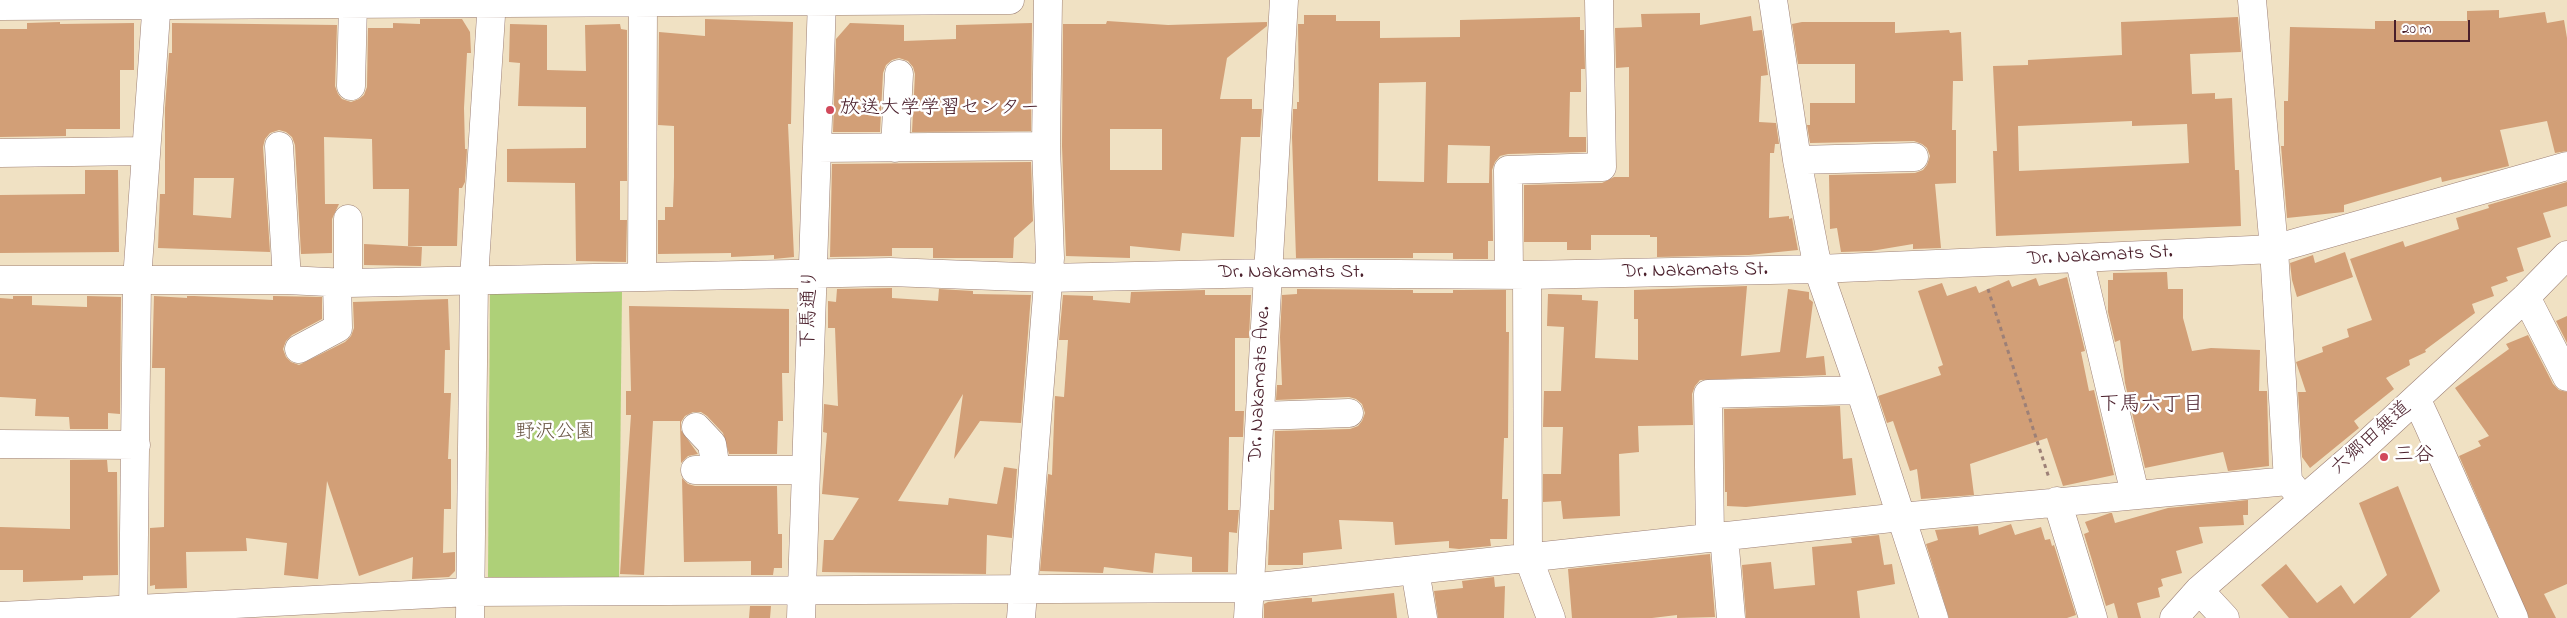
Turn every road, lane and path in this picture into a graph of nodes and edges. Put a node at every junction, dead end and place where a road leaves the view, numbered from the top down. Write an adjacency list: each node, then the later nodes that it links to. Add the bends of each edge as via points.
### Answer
1 (1003, 0): 2 (street); 12 (street)
2 (1010, 0)
3 (1048, 0): 19 (street)
4 (1284, 0): 33 (street, Dr. Nakamats Ave.)
5 (1599, 0): 35 (street, via 1602,167 1508,170)
6 (1772, 0): 25 (street)
7 (2252, 0): 28 (street)
8 (327, 1): 13 (street); 14 (street)
9 (492, 1): 10 (street); 14 (street); 38 (street)
10 (628, 1): 11 (street); 36 (street)
11 (704, 1): 12 (street)
12 (822, 1): 20 (street, 下馬通り)
13 (157, 2): 15 (street); 22 (street)
14 (353, 3): 17 (street)
15 (0, 6)
16 (899, 74): 21 (street)
17 (350, 86)
18 (279, 146): 41 (street)
19 (1046, 146): 21 (street); 37 (street)
20 (817, 148): 21 (street); 34 (street, 下馬通り)
21 (896, 148)
22 (145, 151): 23 (street); 40 (street)
23 (0, 153)
24 (1914, 157): 25 (street)
25 (1797, 160): 32 (street)
26 (2567, 166): 28 (street, Dr. Nakamats St.)
27 (348, 219): 42 (street)
28 (2274, 249): 30 (street, Dr. Nakamats St.); 54 (street)
29 (2567, 255): 43 (street, 六郷田無道)
30 (2080, 258): 31 (street, Dr. Nakamats St.); 55 (street)
31 (1979, 262): 32 (street, Dr. Nakamats St.); 56 (path)
32 (1818, 269): 35 (street, Dr. Nakamats St.); 46 (street)
33 (1267, 273): 35 (street, Dr. Nakamats St.); 37 (street, Dr. Nakamats St.); 49 (street, Dr. Nakamats Ave.)
34 (812, 275): 36 (street, Dr. Nakamats St.); 37 (street, Dr. Nakamats St., via 890,272); 53 (street, 下馬通り)
35 (1518, 275): 59 (street)
36 (642, 277): 38 (street, Dr. Nakamats St.)
37 (1048, 278): 62 (street)
38 (474, 279): 42 (street, Dr. Nakamats St.); 65 (street)
39 (0, 280): 40 (street, Dr. Nakamats St.)
40 (137, 280): 41 (street, Dr. Nakamats St.); 52 (street)
41 (287, 280): 42 (street, Dr. Nakamats St.)
42 (342, 283): 44 (street, via 338,328)
43 (2526, 298): 45 (street); 47 (street, 六郷田無道)
44 (299, 349)
45 (2567, 377)
46 (1860, 390): 57 (street); 58 (street, via 1708,394)
47 (2414, 401): 54 (street, 六郷田無道); 78 (street, via 2428,424)
48 (1349, 413): 49 (street)
49 (1260, 416): 61 (street, Dr. Nakamats Ave.)
50 (696, 427): 53 (street, via 712,444 705,470)
51 (0, 444): 52 (street)
52 (136, 444): 66 (street)
53 (806, 470): 63 (street, 下馬通り)
54 (2296, 491): 55 (street); 64 (street, 六郷田無道)
55 (2135, 494): 56 (street)
56 (2057, 501): 57 (street); 75 (street)
57 (1901, 516): 58 (street); 74 (street)
58 (1717, 537): 59 (street); 73 (street)
59 (1528, 557): 60 (street); 72 (street)
60 (1416, 570): 61 (street); 71 (street)
61 (1250, 588): 62 (street); 70 (street, Dr. Nakamats Ave.)
62 (1022, 589): 63 (street); 69 (street)
63 (802, 590): 65 (street); 68 (street, 下馬通り)
64 (2199, 590): 76 (street, 六郷田無道); 77 (street)
65 (470, 605): 66 (street)
66 (133, 614): 67 (street)
67 (0, 616)
68 (801, 618)
69 (1021, 618)
70 (1248, 618)
71 (1423, 618)
72 (1551, 618)
73 (1731, 618)
74 (1934, 618)
75 (2093, 618)
76 (2174, 618)
77 (2225, 618)
78 (2514, 618)

